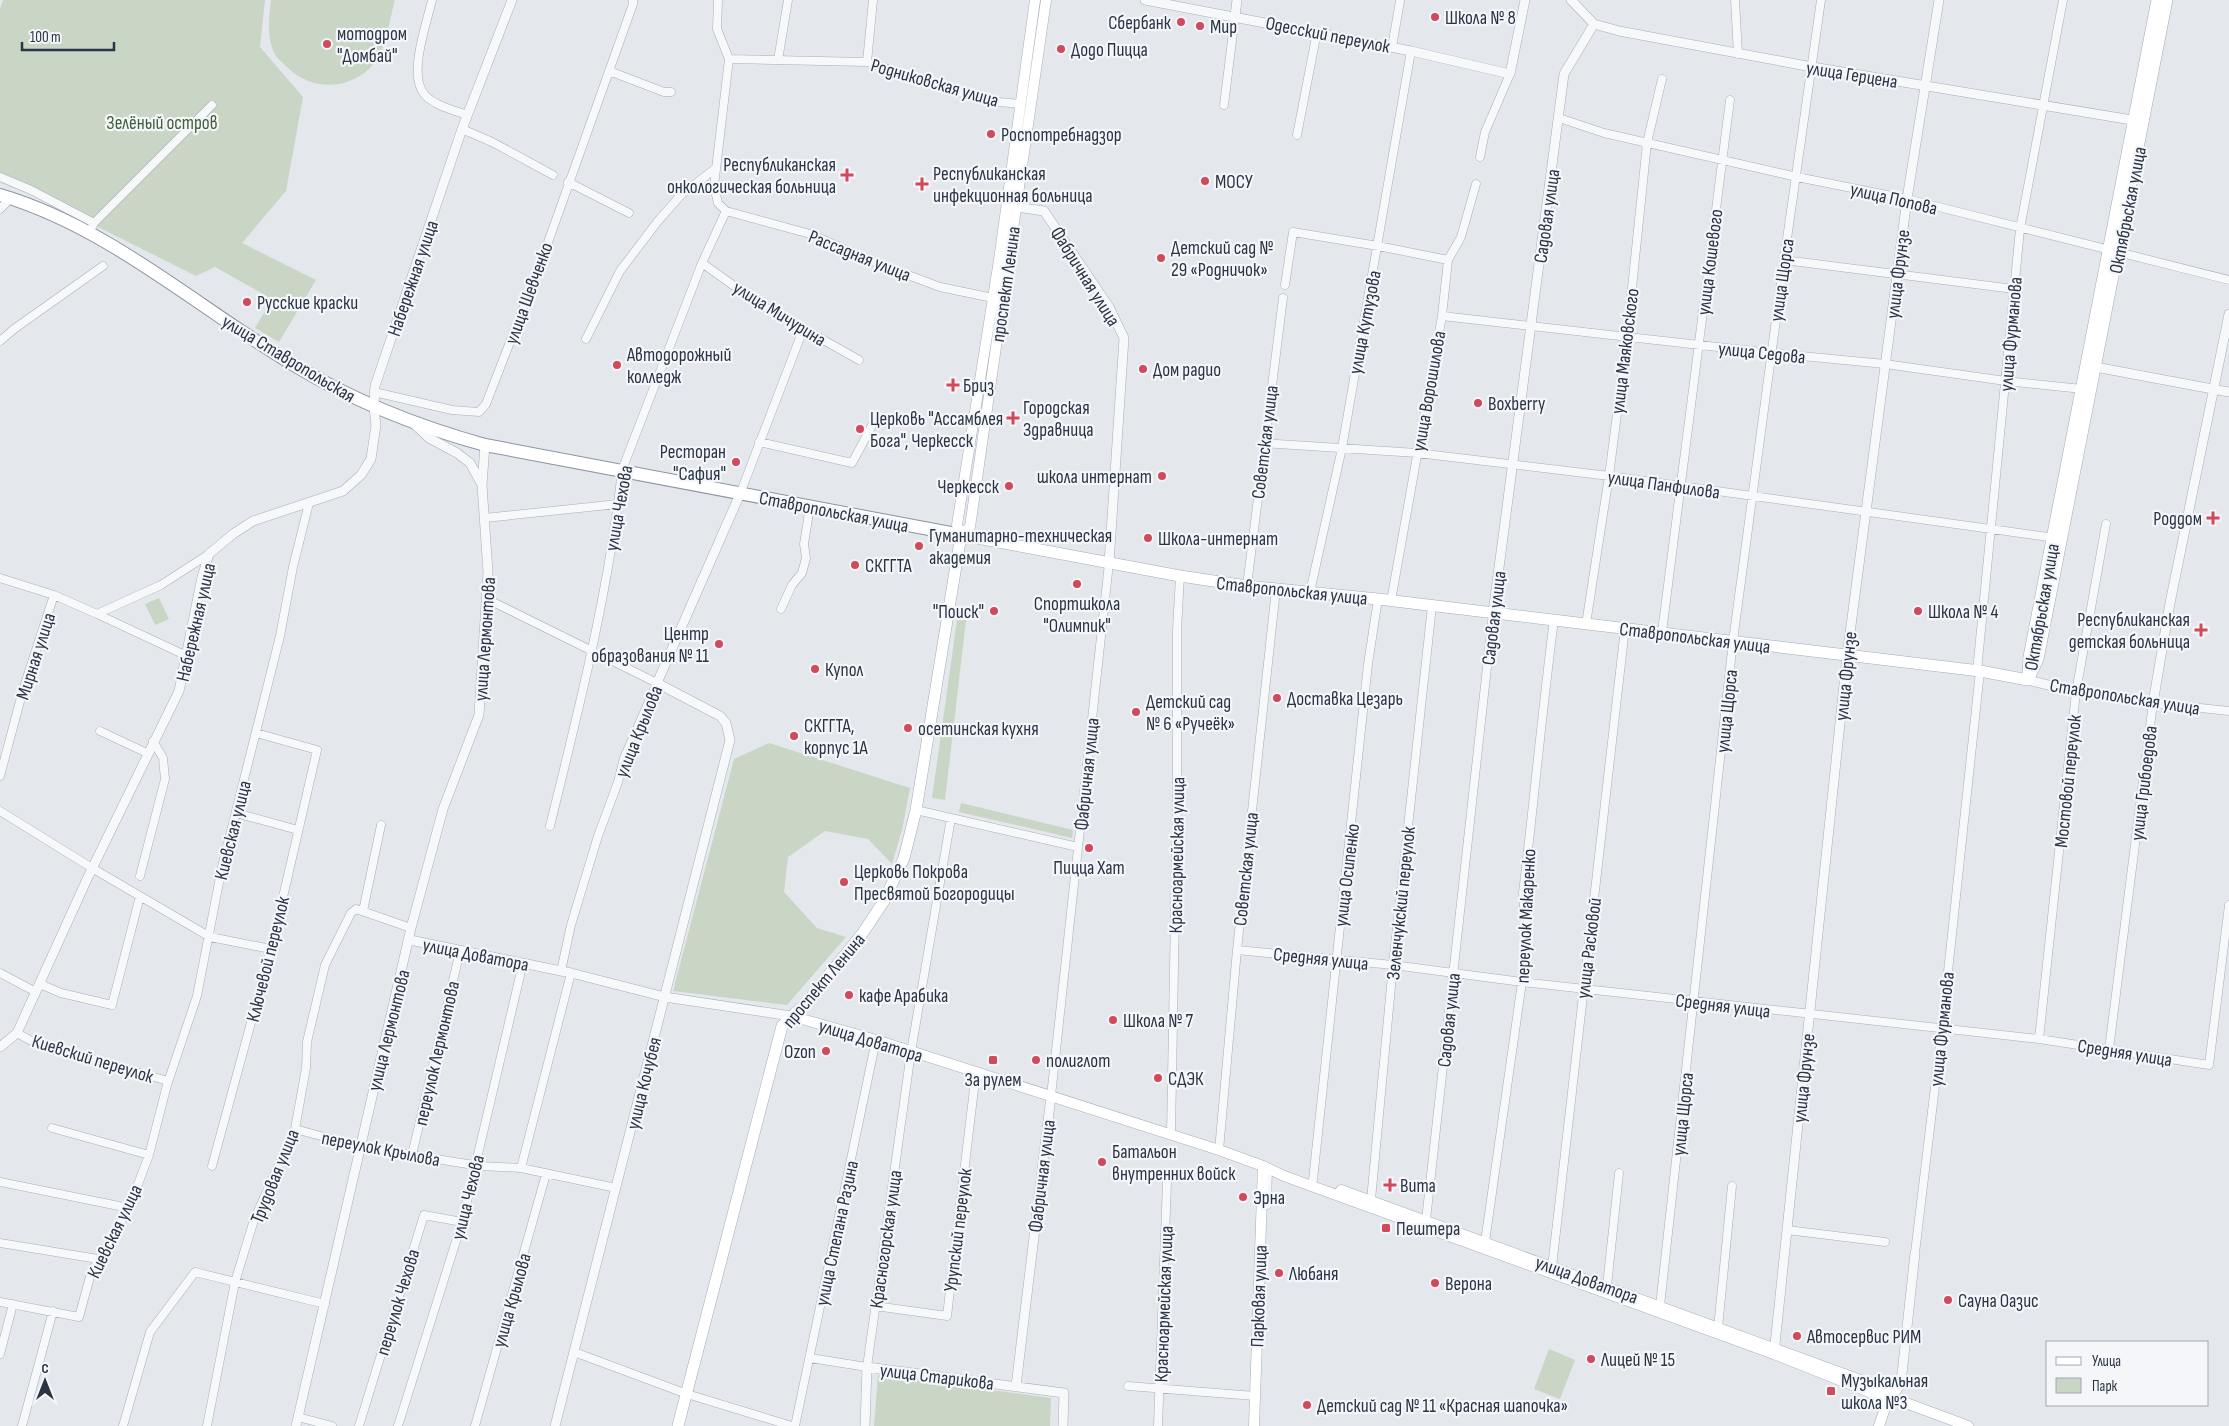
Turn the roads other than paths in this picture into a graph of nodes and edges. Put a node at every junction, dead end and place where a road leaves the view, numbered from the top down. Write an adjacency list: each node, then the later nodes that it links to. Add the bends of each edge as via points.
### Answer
1 (432, 0): 40 (street, via 418,61 420,85 424,94 433,101)
2 (512, 0): 40 (street, Набережная улица)
3 (633, 0): 30 (street, улица Шевченко)
4 (718, 0): 26 (street, via 717,29)
5 (788, 0): 27 (street)
6 (873, 0): 28 (street)
7 (1035, 0): 36 (main road, проспект Ленина)
8 (1046, 0): 56 (main road, проспект Ленина)
9 (1145, 0): 20 (street, Одесский переулок)
10 (1237, 0): 20 (street)
11 (1525, 0): 31 (street)
12 (1571, 0): 21 (street)
13 (1735, 0): 25 (street)
14 (1821, 0): 29 (street, улица Щорса)
15 (1940, 0): 33 (street, улица Фрунзе)
16 (2063, 0): 37 (street, улица Фурманова)
17 (2157, 0): 42 (main road, Октябрьская улица)
18 (2167, 0): 42 (main road, Октябрьская улица)
19 (1400, 1): 23 (street)
20 (1235, 16): 22 (street, Одесский переулок); 39 (street)
21 (1594, 24): 25 (street, улица Герцена); 41 (street, Садовая улица, via 1564,74)
22 (1318, 32): 23 (street, Одесский переулок); 44 (street)
23 (1392, 47): 24 (street, Одесский переулок)
24 (1411, 51): 31 (street, Одесский переулок); 61 (street, улица Кутузова)
25 (1738, 54): 29 (street, улица Герцена)
26 (729, 60): 27 (street, Родниковская улица); 48 (street)
27 (778, 60): 28 (street, Родниковская улица)
28 (867, 62): 36 (street, Родниковская улица, via 958,92)
29 (1812, 67): 33 (street, улица Герцена); 51 (street, улица Щорса)
30 (609, 71): 34 (street); 52 (street, улица Шевченко)
31 (1510, 74): 46 (street, via 1485,132)
32 (1662, 79): 45 (street, улица Маяковского)
33 (1926, 86): 37 (street, улица Герцена); 54 (street, улица Фрунзе)
34 (671, 92)
35 (1730, 100): 47 (street, улица Кошевого)
36 (1021, 104): 71 (main road, проспект Ленина)
37 (2044, 104): 42 (street, улица Герцена); 60 (street, улица Фурманова)
38 (212, 105): 59 (street)
39 (1224, 105)
40 (467, 115): 43 (street, Набережная улица)
41 (1559, 118): 45 (street, улица Попова); 75 (street, Садовая улица)
42 (2139, 121): 62 (main road, Октябрьская улица)
43 (462, 129): 49 (street); 88 (street, Набережная улица)
44 (1297, 135)
45 (1647, 143): 47 (street, улица Попова); 77 (street, улица Маяковского)
46 (1480, 157)
47 (1723, 160): 51 (street, улица Попова); 80 (street, улица Кошевого)
48 (716, 168): 57 (street, via 715,195 718,204); 78 (street, via 681,195 620,270)
49 (552, 175)
50 (0, 177): 59 (street, via 31,190)
51 (1797, 177): 54 (street, улица Попова); 64 (street, улица Щорса)
52 (568, 182): 58 (street); 88 (street, улица Шевченко, via 541,262 486,404 479,412 452,410)
53 (1476, 184): 63 (street, улица Ворошилова, via 1461,237)
54 (1907, 199): 60 (street, улица Попова); 67 (street, улица Фрунзе)
55 (1, 202): 59 (highway, улица Ставропольская, via 39,210); 90 (highway, улица Ставропольская, via 87,240 292,370 351,401)
56 (1016, 207): 112 (main road, проспект Ленина, via 970,527); 115 (street, Фабричная улица, via 1044,211 1109,306 1124,338)
57 (726, 211): 65 (street, улица Чехова); 71 (street, Рассадная улица, via 810,234 940,287)
58 (629, 213)
59 (91, 228): 90 (highway, улица Ставропольская, via 130,258 294,366)
60 (2020, 229): 62 (street, улица Попова); 70 (street, улица Фурманова)
61 (1378, 246): 63 (street); 69 (street, via 1292,232); 96 (street, улица Кутузова)
62 (2114, 251): 68 (street, улица Попова); 84 (main road, Октябрьская улица)
63 (1448, 260): 74 (street, улица Ворошилова)
64 (1784, 260): 67 (street); 81 (street, улица Щорса)
65 (702, 264): 76 (street, улица Мичурина); 99 (street, улица Чехова)
66 (103, 266): 79 (street)
67 (1896, 273): 70 (street); 83 (street, улица Фрунзе)
68 (2229, 280)
69 (1285, 285)
70 (2014, 289): 85 (street, улица Фурманова)
71 (993, 298): 112 (main road, проспект Ленина, via 957,525)
72 (1283, 298): 94 (street, Советская улица)
73 (2229, 314): 87 (street, улица Грибоедова)
74 (1442, 316): 75 (street, улица Седова); 97 (street, улица Ворошилова)
75 (1531, 325): 77 (street, улица Седова); 98 (street, Садовая улица)
76 (803, 330): 82 (street, улица Мичурина); 93 (street, улица Крылова)
77 (1627, 336): 80 (street, улица Седова); 100 (street, улица Маяковского)
78 (586, 339)
79 (0, 341)
80 (1699, 345): 81 (street, улица Седова); 102 (street, улица Кошевого)
81 (1771, 353): 83 (street, улица Седова); 104 (street, улица Щорса)
82 (859, 360)
83 (1885, 364): 85 (street, улица Седова); 108 (street, улица Фрунзе)
84 (2092, 366): 86 (main road, Октябрьская улица); 87 (street); 113 (main road, Октябрьская улица)
85 (2006, 381): 86 (street, улица Седова); 111 (street, улица Фурманова)
86 (2082, 389): 113 (main road, Октябрьская улица)
87 (2214, 390): 89 (street); 141 (street, улица Грибоедова)
88 (374, 392): 90 (street, Набережная улица)
89 (2229, 392)
90 (370, 406): 92 (highway, Ставропольская улица); 105 (street, Набережная улица, via 376,425 374,445 366,468 343,491)
91 (874, 422): 93 (street, via 852,464)
92 (414, 424): 95 (highway, Ставропольская улица); 101 (street, улица Лермонтова, via 429,438 470,464)
93 (759, 442): 103 (street, улица Крылова)
94 (1264, 443): 96 (street, улица Панфилова); 118 (street, Советская улица)
95 (485, 445): 99 (highway, Ставропольская улица); 101 (street, улица Лермонтова)
96 (1342, 448): 97 (street, улица Панфилова); 120 (street, улица Кутузова)
97 (1417, 453): 98 (street, улица Панфилова); 124 (street, улица Ворошилова)
98 (1513, 466): 100 (street, улица Панфилова); 127 (street, Садовая улица)
99 (622, 470): 103 (highway, Ставропольская улица); 106 (street, улица Чехова)
100 (1609, 476): 102 (street, улица Панфилова); 130 (street, улица Маяковского)
101 (482, 485): 109 (street, улица Лермонтова)
102 (1681, 487): 104 (street, улица Панфилова); 132 (street, улица Кошевого)
103 (740, 494): 107 (highway, Ставропольская улица); 139 (street, улица Крылова)
104 (1754, 497): 108 (street, улица Панфилова); 133 (street, улица Щорса)
105 (309, 503): 114 (street, Набережная улица, via 253,521); 144 (street, Киевская улица)
106 (618, 504): 109 (street); 134 (street, улица Чехова)
107 (810, 506): 112 (highway, Ставропольская улица); 126 (street, via 802,574 792,585)
108 (1866, 511): 111 (street, улица Панфилова); 136 (street, улица Фрунзе)
109 (485, 518): 122 (street, улица Лермонтова)
110 (2106, 524): 140 (street, Мостовой переулок)
111 (1991, 528): 113 (street, улица Панфилова); 137 (street, улица Фурманова)
112 (961, 535): 115 (main road, Ставропольская улица); 148 (main road, проспект Ленина)
113 (2058, 538): 138 (main road, Октябрьская улица, via 2029,657)
114 (209, 554): 128 (street, via 161,585); 135 (street, Набережная улица)
115 (1109, 563): 116 (main road, Ставропольская улица); 155 (street, Фабричная улица)
116 (1180, 576): 118 (main road, Ставропольская улица); 193 (street, Красноармейская улица)
117 (0, 578): 121 (street)
118 (1247, 586): 119 (main road, Ставропольская улица)
119 (1276, 589): 120 (main road, Ставропольская улица); 166 (street, Советская улица)
120 (1310, 592): 123 (main road, Ставропольская улица)
121 (54, 595): 128 (street); 147 (street, Мирная улица, via 23,690)
122 (487, 599): 134 (street); 161 (street, улица Лермонтова, via 478,716 443,809)
123 (1378, 599): 124 (main road, Ставропольская улица); 167 (street, улица Осипенко)
124 (1391, 601): 125 (main road, Ставропольская улица)
125 (1432, 606): 127 (main road, Ставропольская улица); 169 (street, Зеленчукский переулок)
126 (781, 609)
127 (1493, 613): 129 (main road, Ставропольская улица); 173 (street, Садовая улица)
128 (97, 614): 135 (street)
129 (1554, 620): 130 (main road, Ставропольская улица); 174 (street, переулок Макаренко, via 1523,893 1528,920)
130 (1586, 624): 131 (main road, Ставропольская улица)
131 (1625, 628): 132 (main road, Ставропольская улица); 176 (street, улица Расковой)
132 (1662, 632): 133 (main road, Ставропольская улица)
133 (1733, 641): 136 (main road, Ставропольская улица); 178 (street, улица Щорса)
134 (593, 652): 139 (street); 153 (street, улица Чехова)
135 (187, 656): 145 (street, Набережная улица, via 179,691)
136 (1847, 656): 137 (main road, Ставропольская улица); 179 (street, улица Фрунзе)
137 (1978, 671): 138 (main road, Ставропольская улица); 181 (street, улица Фурманова)
138 (2028, 680): 140 (street, Ставропольская улица)
139 (657, 684): 170 (street, улица Крылова, via 624,758 571,925); 177 (street, улица Кочубея, via 720,716 726,723 730,740)
140 (2076, 692): 141 (street, Ставропольская улица); 183 (street, Мостовой переулок)
141 (2153, 703): 142 (street, Ставропольская улица); 186 (street, улица Грибоедова)
142 (2229, 711)
143 (100, 731): 146 (street)
144 (256, 733): 150 (street, Киевская улица); 154 (street, Ключевой переулок, via 317,750)
145 (153, 741): 146 (street, Набережная улица); 157 (street, via 163,758 165,779)
146 (147, 753): 156 (street, Набережная улица)
147 (0, 776)
148 (916, 810): 151 (street); 180 (main road, проспект Ленина, via 904,858 880,907 831,973)
149 (0, 811): 156 (street)
150 (236, 813): 154 (street); 162 (street, Киевская улица, via 222,867)
151 (952, 818): 155 (street); 187 (street)
152 (381, 825): 160 (street)
153 (550, 826)
154 (298, 830): 164 (street, Ключевой переулок)
155 (1078, 847): 190 (street, Фабричная улица)
156 (92, 868): 158 (street); 175 (street, Набережная улица)
157 (140, 876)
158 (140, 896): 162 (street); 175 (street, via 112,1005)
159 (2229, 905): 186 (street, Средняя улица, via 2209,1065)
160 (363, 911): 161 (street); 192 (street, Трудовая улица, via 356,909 351,914 325,965 307,1042 306,1068)
161 (411, 928): 163 (street, улица Лермонтова)
162 (210, 937): 164 (street); 189 (street, Киевская улица, via 197,996)
163 (410, 940): 165 (street, улица Доватора); 194 (street, улица Лермонтова, via 381,1051)
164 (271, 949): 199 (street, Ключевой переулок)
165 (460, 950): 168 (street, улица Доватора); 197 (street, переулок Лермонтова)
166 (1237, 950): 167 (street, Средняя улица); 195 (street, Советская улица)
167 (1336, 961): 169 (street, Средняя улица); 204 (street, улица Осипенко)
168 (523, 964): 170 (street, улица Доватора); 198 (street, улица Чехова)
169 (1393, 965): 173 (street, Средняя улица); 209 (street, Зеленчукский переулок)
170 (561, 971): 172 (street, улица Доватора)
171 (0, 973): 175 (street)
172 (571, 973): 177 (street, улица Доватора); 201 (street)
173 (1453, 973): 174 (street, Средняя улица); 212 (street, Садовая улица)
174 (1522, 982): 176 (street, Средняя улица); 215 (street, переулок Макаренко)
175 (38, 988): 182 (street, Набережная улица)
176 (1584, 989): 178 (street, Средняя улица); 220 (street, улица Расковой)
177 (665, 997): 180 (street, улица Доватора); 208 (street, улица Кочубея)
178 (1694, 1001): 179 (street, Средняя улица); 227 (street, улица Щорса)
179 (1809, 1015): 181 (street, Средняя улица); 214 (street, улица Фрунзе)
180 (791, 1016): 184 (main road, улица Доватора); 238 (main road, проспект Ленина, via 782,1026 776,1044)
181 (1942, 1028): 183 (street, Средняя улица); 218 (street, улица Фурманова)
182 (17, 1033): 185 (street, Набережная улица); 189 (street, Киевский переулок, via 34,1043)
183 (2039, 1039): 186 (street, Средняя улица)
184 (876, 1040): 187 (main road, улица Доватора); 233 (street, улица Степана Разина)
185 (0, 1047)
186 (2109, 1049)
187 (911, 1052): 188 (main road, улица Доватора); 226 (street, Красногорская улица)
188 (976, 1072): 190 (main road, улица Доватора); 226 (street, Урупский переулок, via 947,1316)
189 (168, 1081): 196 (street, Киевская улица)
190 (1051, 1096): 193 (main road, улица Доватора); 235 (street, Фабричная улица)
191 (52, 1128): 196 (street)
192 (295, 1129): 194 (street, переулок Крылова); 221 (street, Трудовая улица, via 254,1220)
193 (1171, 1134): 195 (main road, улица Доватора)
194 (361, 1147): 197 (street, переулок Крылова); 225 (street, улица Лермонтова)
195 (1219, 1150): 200 (main road, улица Доватора)
196 (149, 1154): 211 (street, Киевская улица)
197 (412, 1155): 198 (street, переулок Крылова)
198 (476, 1165): 201 (street, переулок Крылова); 213 (street, улица Чехова)
199 (212, 1166)
200 (1266, 1167): 204 (main road, улица Доватора); 210 (street); 230 (main road, улица Доватора); 240 (main road, Парковая улица)
201 (521, 1168): 203 (street, переулок Крылова)
202 (1619, 1172): 222 (street)
203 (546, 1174): 208 (street, переулок Крылова); 248 (street, улица Крылова)
204 (1313, 1180): 209 (main road, улица Доватора)
205 (0, 1182): 211 (street)
206 (1168, 1182): 237 (street, Красноармейская улица)
207 (1732, 1186): 229 (street)
208 (616, 1188): 231 (street, улица Кочубея)
209 (1371, 1200): 212 (main road, улица Доватора)
210 (1267, 1205)
211 (129, 1208): 219 (street, Киевская улица)
212 (1426, 1220): 215 (main road, улица Доватора)
213 (462, 1222): 246 (street, переулок Чехова, via 424,1215); 247 (street, улица Чехова)
214 (1787, 1230): 216 (street); 230 (street, улица Фрунзе)
215 (1485, 1242): 220 (main road, улица Доватора)
216 (1885, 1242)
217 (0, 1243): 219 (street)
218 (1915, 1253): 239 (street, улица Фурманова, via 1902,1374)
219 (98, 1259): 228 (street, Киевская улица, via 91,1273 80,1317)
220 (1552, 1267): 222 (main road, улица Доватора)
221 (235, 1282): 225 (street); 243 (street, via 195,1272 150,1332); 244 (street, Трудовая улица)
222 (1607, 1286): 227 (main road, улица Доватора)
223 (0, 1302): 224 (street, Киевская улица)
224 (13, 1304): 228 (street, Киевская улица); 232 (street)
225 (325, 1304): 241 (street, улица Лермонтова)
226 (875, 1306): 234 (street, Красногорская улица)
227 (1660, 1306): 229 (main road, улица Доватора)
228 (53, 1311): 242 (street)
229 (1718, 1328): 230 (main road, улица Доватора)
230 (1774, 1351): 239 (main road, улица Доватора, via 1874,1385)
231 (574, 1352): 238 (street); 249 (street, улица Кочубея)
232 (0, 1354)
233 (810, 1358): 234 (street, улица Старикова); 251 (street, улица Степана Разина)
234 (867, 1367): 235 (street, улица Старикова); 252 (street, Красногорская улица)
235 (1016, 1386): 253 (street, улица Старикова, via 1064,1393)
236 (1128, 1386): 237 (street)
237 (1160, 1389): 240 (street); 254 (street, Красноармейская улица)
238 (686, 1394): 250 (main road, проспект Ленина); 251 (street)
239 (1893, 1395): 256 (main road); 257 (main road); 258 (main road, улица Доватора)
240 (1255, 1396): 255 (main road, Парковая улица)
241 (297, 1422): 245 (street)
242 (22, 1426)
243 (123, 1426)
244 (207, 1426)
245 (332, 1426)
246 (359, 1426)
247 (398, 1426)
248 (475, 1426)
249 (554, 1426)
250 (678, 1426)
251 (793, 1426)
252 (865, 1426)
253 (1063, 1426)
254 (1158, 1426)
255 (1254, 1426)
256 (1878, 1426)
257 (1883, 1426)
258 (1968, 1426)

